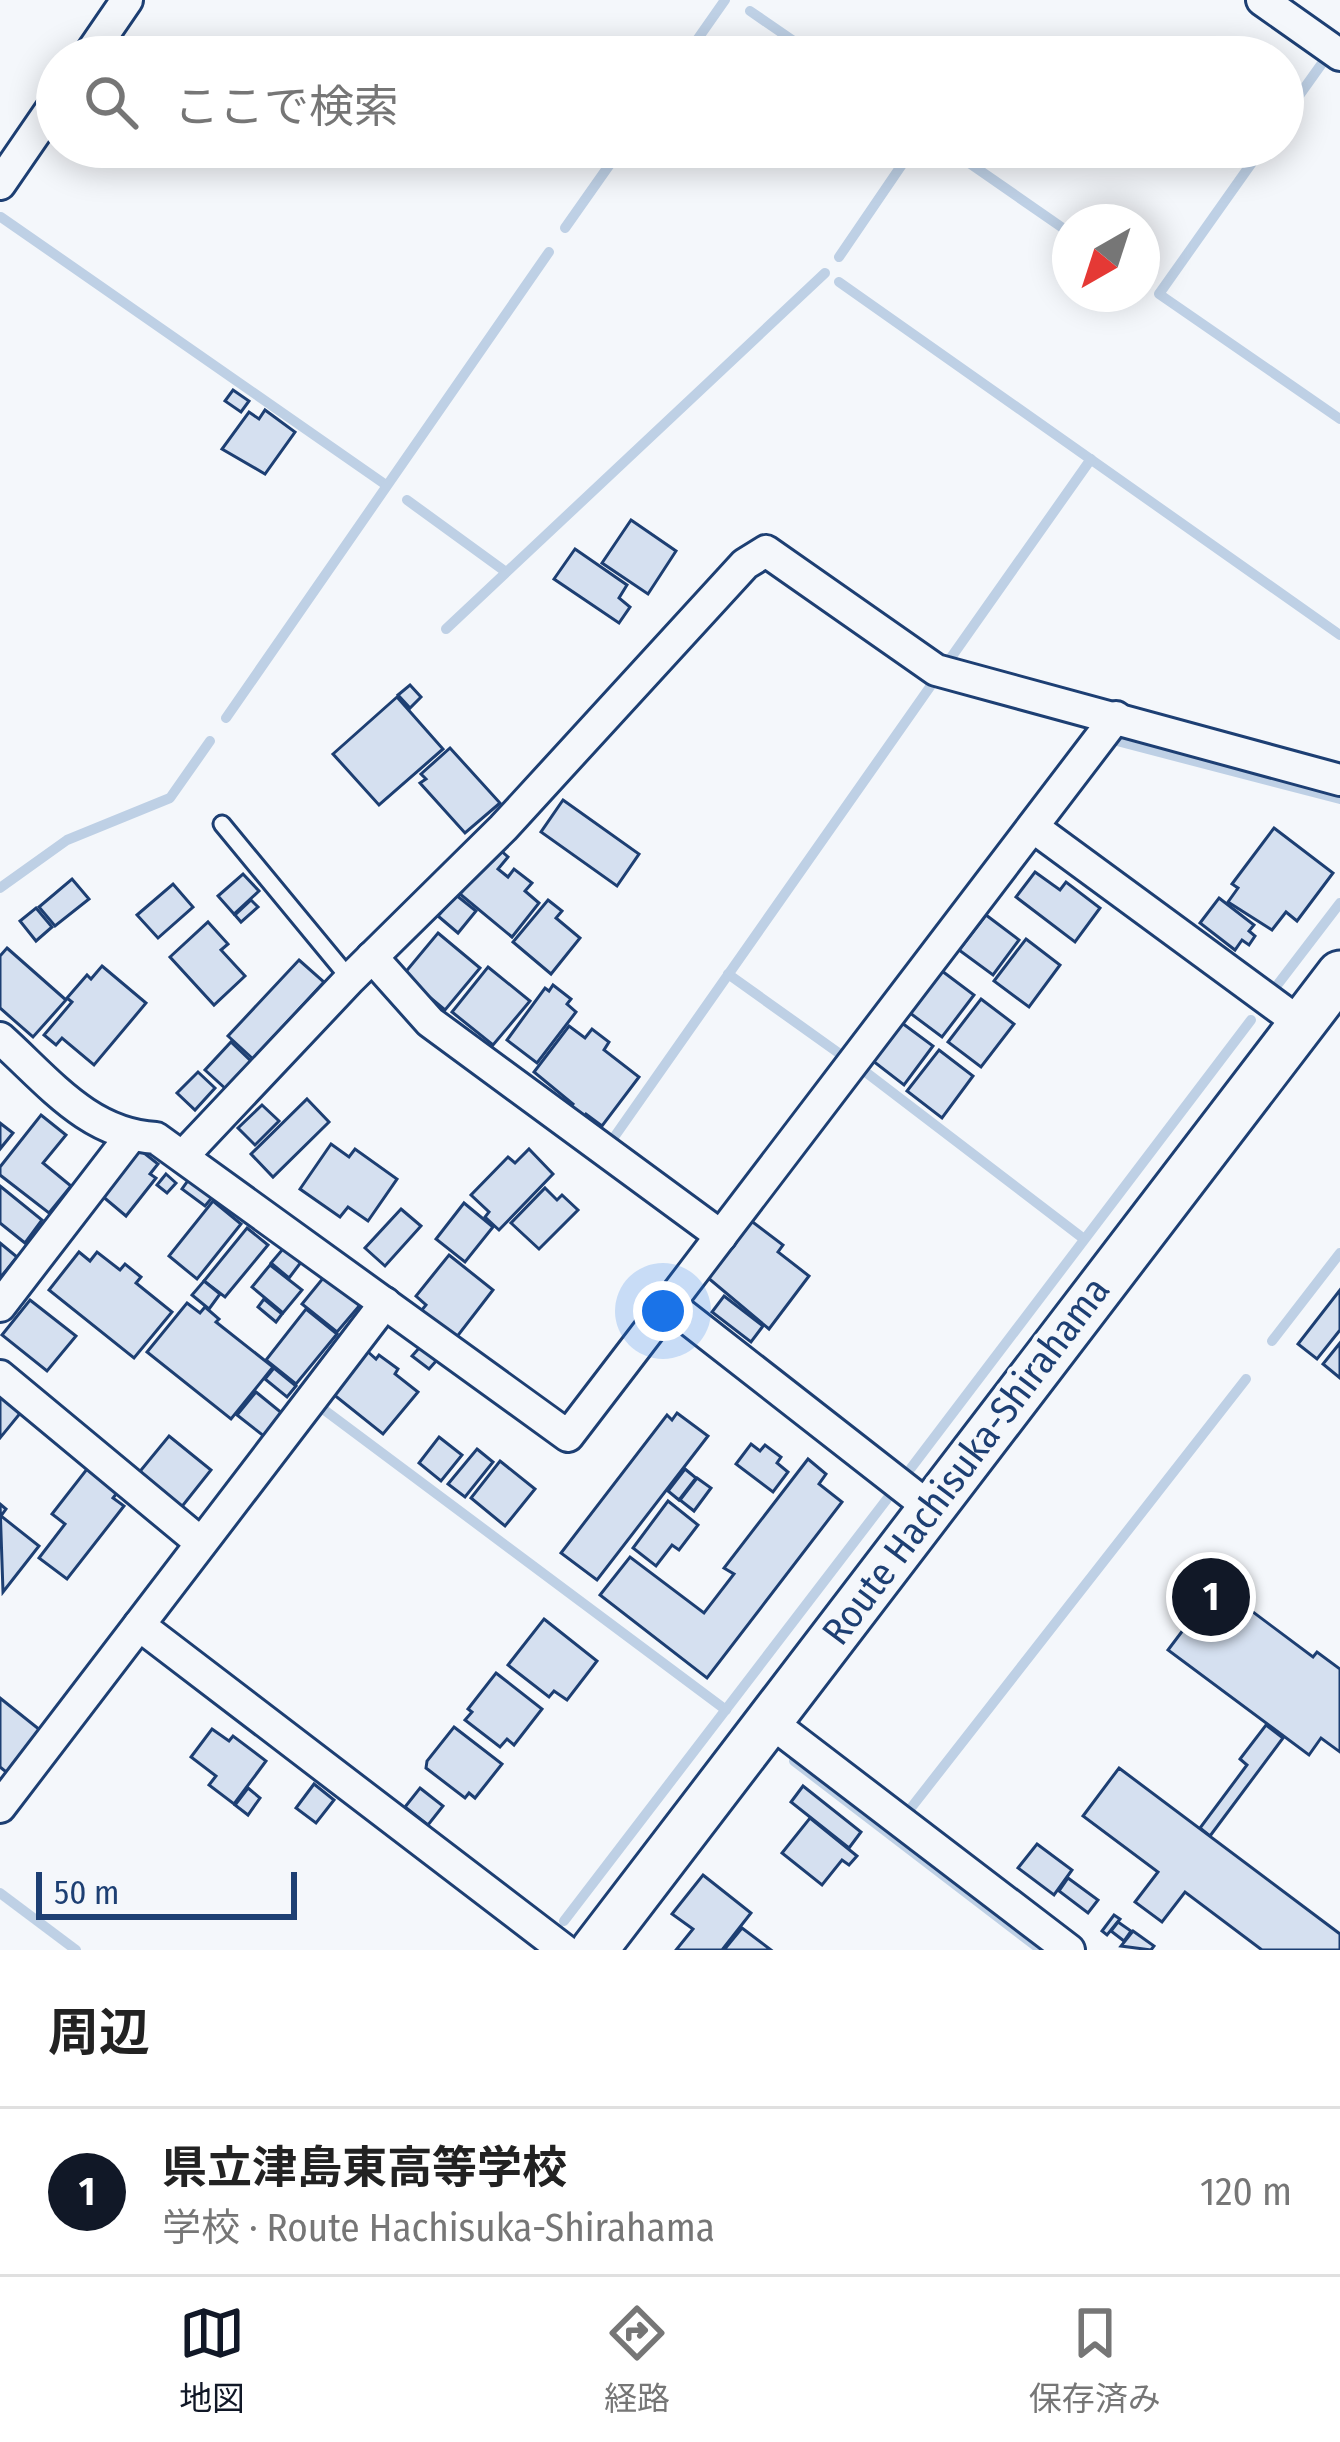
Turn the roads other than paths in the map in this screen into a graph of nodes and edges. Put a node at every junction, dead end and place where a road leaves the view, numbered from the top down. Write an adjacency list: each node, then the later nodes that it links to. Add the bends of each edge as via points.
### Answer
1 (127, 0): 3 (street)
2 (1262, 0): 4 (street)
3 (102, 36)
4 (1340, 55)
5 (36, 132): 6 (street)
6 (0, 184)
7 (1116, 717): 8 (street); 10 (street); 11 (street, via 936,670 766,550 745,563 503,828)
8 (1340, 779)
9 (222, 824): 11 (lane)
10 (1033, 827): 13 (street); 17 (street)
11 (361, 968): 16 (street); 17 (street)
12 (1340, 974): 13 (main road, Route Hachisuka-Shirahama)
13 (1301, 1024): 22 (main road, Route Hachisuka-Shirahama)
14 (0, 1038): 15 (street, via 96,1124)
15 (130, 1137): 16 (street, via 157,1138); 20 (street)
16 (183, 1156): 18 (street)
17 (722, 1236): 19 (street)
18 (385, 1304): 19 (street, via 568,1436); 23 (street)
19 (669, 1304): 22 (street)
20 (0, 1306)
21 (0, 1376): 23 (street)
22 (930, 1508): 25 (main road, Route Hachisuka-Shirahama)
23 (201, 1544): 24 (street)
24 (139, 1625): 26 (street); 27 (street)
25 (768, 1720): 28 (main road, Route Hachisuka-Shirahama); 29 (street)
26 (0, 1807)
27 (563, 1950)
28 (594, 1950)
29 (1069, 1950)

